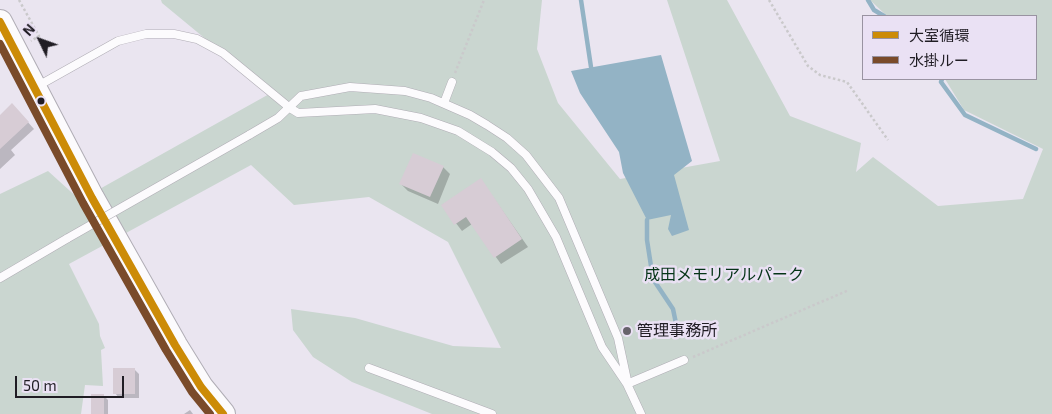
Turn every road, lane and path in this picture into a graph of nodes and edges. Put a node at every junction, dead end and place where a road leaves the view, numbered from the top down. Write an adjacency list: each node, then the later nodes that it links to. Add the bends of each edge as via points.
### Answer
1 (19, 0): 5 (path, via 38,36)
2 (484, 0): 6 (path)
3 (769, 0): 10 (path, via 808,66 820,75 847,82)
4 (0, 22): 5 (main road)
5 (16, 52): 7 (main road)
6 (452, 82): 8 (lane)
7 (34, 88): 9 (lane, via 118,41 146,34 174,34 197,39 223,53); 16 (main road, via 175,345 201,387)
8 (444, 103): 9 (lane, via 404,91 350,88 302,96); 15 (lane, via 506,138 526,155 559,198 618,338)
9 (290, 108): 11 (lane, bridge, via 250,135); 15 (lane, via 298,113 375,109 396,112 458,131 492,152 517,175 541,209 602,347)
10 (888, 140)
11 (0, 278)
12 (849, 290): 13 (path)
13 (684, 360): 15 (lane)
14 (370, 368): 17 (lane)
15 (627, 384): 18 (lane)
16 (223, 414)
17 (492, 414)
18 (642, 414)

